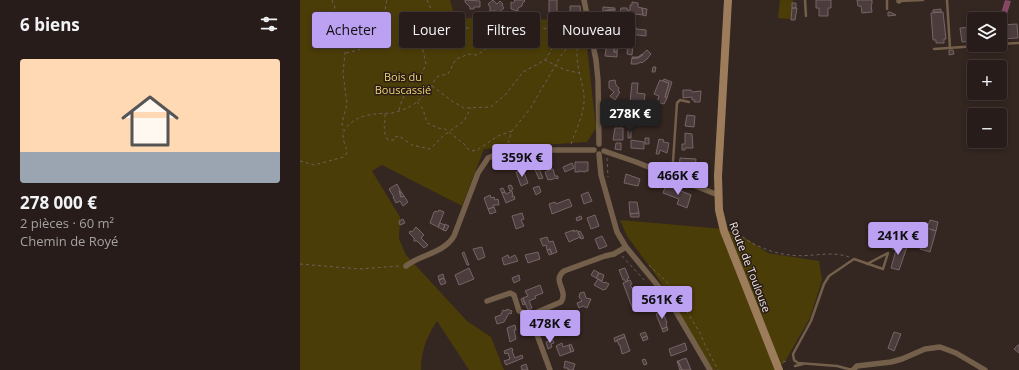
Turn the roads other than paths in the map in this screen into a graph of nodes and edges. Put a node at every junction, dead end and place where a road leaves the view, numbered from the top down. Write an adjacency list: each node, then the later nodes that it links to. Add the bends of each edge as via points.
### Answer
1 (584, 0): 16 (street, via 595,53 599,144 604,147)
2 (728, 0): 18 (main road, Route de Toulouse)
3 (805, 0): 9 (lane)
4 (887, 0): 8 (lane)
5 (899, 0): 6 (lane)
6 (923, 0)
7 (946, 0): 13 (lane)
8 (887, 9)
9 (806, 16)
10 (1019, 43): 11 (lane)
11 (1007, 44)
12 (967, 47): 13 (lane)
13 (950, 48): 14 (lane)
14 (934, 49)
15 (689, 102): 17 (lane, via 680,100 677,103)
16 (601, 153): 17 (street, via 636,162); 19 (street, via 601,174 609,205); 21 (street, via 571,150 506,150 488,158 478,173 450,243)
17 (672, 176): 18 (street)
18 (718, 195): 26 (main road, Route de Toulouse, via 720,220 728,245)
19 (626, 247): 23 (street, via 610,256 564,271 560,274 559,280 564,296 561,302); 28 (street, via 668,298)
20 (867, 264): 20 (lane, via 884,269 888,253 874,260); 24 (lane, via 854,259 829,276 816,310 793,354 794,358)
21 (406, 266)
22 (487, 301): 23 (street, via 510,293 514,295 519,311)
23 (531, 316): 27 (street)
24 (803, 364): 25 (lane); 29 (lane, via 838,366)
25 (795, 366)
26 (778, 367)
27 (550, 370)
28 (710, 370)
29 (853, 370): 30 (street, via 857,366 902,359 932,347 948,349)
30 (985, 370)

